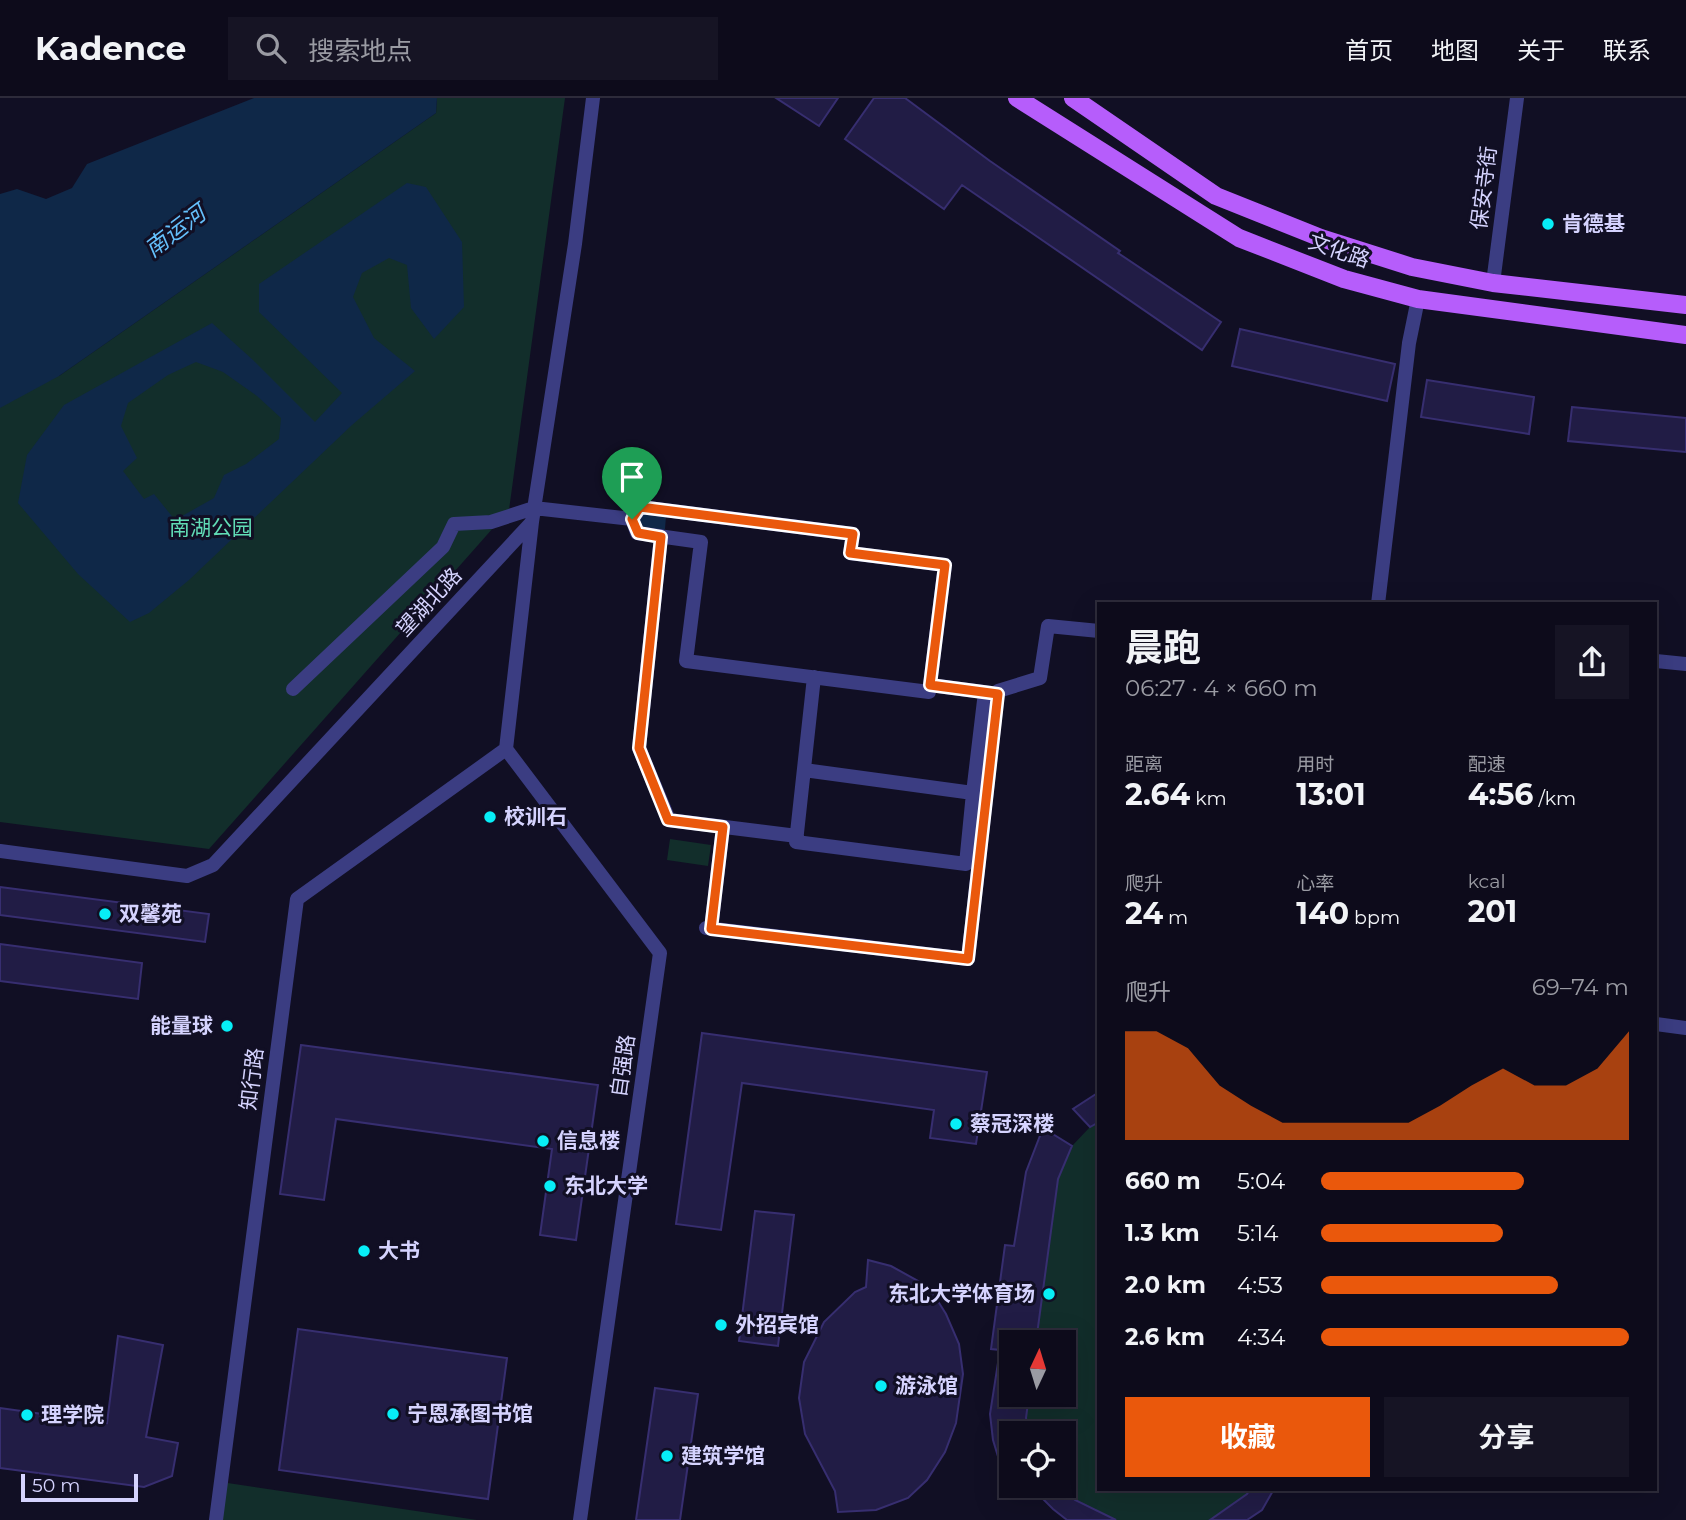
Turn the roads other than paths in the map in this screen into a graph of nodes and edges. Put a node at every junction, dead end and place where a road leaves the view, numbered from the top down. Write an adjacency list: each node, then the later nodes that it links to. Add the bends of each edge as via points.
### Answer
1 (593, 98): 9 (street)
2 (1017, 98): 6 (main road, 文化路, via 1239,238 1344,279)
3 (1073, 98): 5 (main road, 文化路, via 1216,196 1321,238 1412,267)
4 (1517, 98): 5 (street, 保安寺街)
5 (1493, 283): 7 (main road, 文化路)
6 (1419, 299): 8 (main road, 文化路); 14 (street, via 1409,343)
7 (1686, 305)
8 (1686, 335)
9 (533, 515): 11 (street); 20 (street, via 454,524 443,547); 22 (street); 27 (street, 望湖北路, via 213,865 187,876)
10 (705, 515): 11 (street, via 640,507); 13 (street); 19 (street, via 853,534 850,553 945,565)
11 (632, 519): 12 (street, via 638,533)
12 (661, 537): 13 (street); 25 (street, via 639,748 668,820)
13 (701, 542): 18 (street, via 686,661)
14 (1378, 602)
15 (1097, 631): 21 (street, via 1048,626 1040,678)
16 (1657, 661): 17 (street)
17 (1686, 664)
18 (814, 677): 19 (street, via 929,692); 23 (street)
19 (930, 685): 21 (street)
20 (293, 689)
21 (991, 693): 24 (street); 25 (street, via 968,959 709,928)
22 (506, 749): 30 (street, 知行路, via 297,899); 31 (street, 自强路, via 660,953)
23 (804, 770): 24 (street); 26 (street)
24 (973, 793): 26 (street, via 966,864 796,842)
25 (723, 827): 26 (street)
26 (797, 836)
27 (0, 851)
28 (1657, 1024): 29 (street)
29 (1686, 1027)
30 (216, 1520)
31 (580, 1520)

